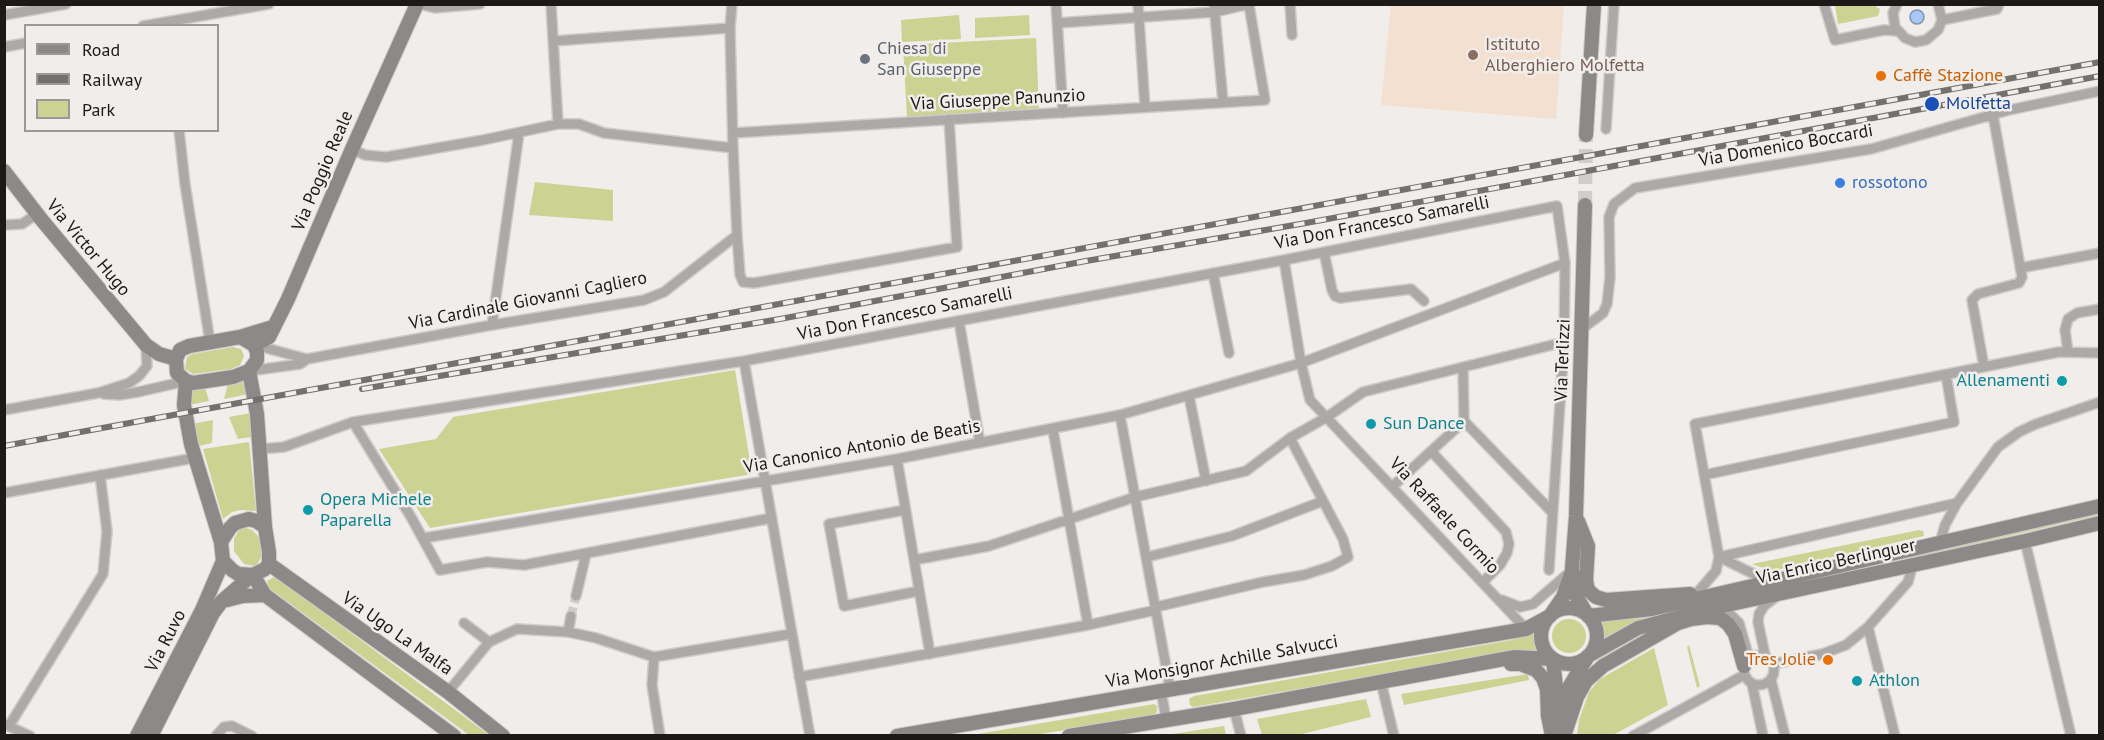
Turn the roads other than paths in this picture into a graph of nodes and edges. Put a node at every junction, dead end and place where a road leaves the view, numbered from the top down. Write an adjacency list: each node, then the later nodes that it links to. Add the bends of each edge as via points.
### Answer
1 (66, 4): 18 (street)
2 (269, 4): 22 (street)
3 (418, 4): 4 (street, via 435,8); 41 (main road, Via Poggio Reale)
4 (480, 4)
5 (551, 4): 26 (street)
6 (732, 4): 23 (street)
7 (1056, 4): 21 (street)
8 (1138, 4): 19 (street)
9 (1249, 4): 17 (street); 30 (street, Via Giuseppe Panunzio, via 1265,100)
10 (1290, 4): 25 (street)
11 (1594, 4): 40 (main road)
12 (1614, 4): 36 (street)
13 (1824, 4): 24 (street, via 1835,40)
14 (1897, 4): 24 (street, via 1893,18)
15 (1938, 4): 20 (street)
16 (1998, 7): 20 (street)
17 (1215, 8): 19 (street); 30 (street)
18 (4, 15)
19 (1139, 17): 21 (street); 31 (street)
20 (1942, 20): 24 (street, via 1935,35 1920,42 1910,41)
21 (1058, 23): 32 (street)
22 (167, 24)
23 (730, 28): 26 (street); 39 (street)
24 (1897, 31)
25 (1292, 35)
26 (554, 41): 35 (street)
27 (24, 43): 28 (street)
28 (4, 46)
29 (2100, 91): 33 (street, Via Domenico Boccardi)
30 (1223, 102): 31 (street, Via Giuseppe Panunzio)
31 (1145, 107): 32 (street, Via Giuseppe Panunzio)
32 (1063, 113): 34 (street, Via Giuseppe Panunzio)
33 (1993, 115): 52 (street); 59 (street, Via Domenico Boccardi, via 1871,149 1635,188 1614,204 1609,217 1607,304 1603,313)
34 (949, 118): 39 (street, Via Giuseppe Panunzio); 47 (street, via 957,247 754,283 743,282 740,275)
35 (558, 124): 38 (street); 42 (street)
36 (1606, 129)
37 (179, 132): 61 (street)
38 (519, 133): 41 (street, via 386,157); 57 (street)
39 (733, 133): 42 (street)
40 (1586, 135)
41 (352, 148): 58 (main road, Via Poggio Reale)
42 (733, 148): 47 (street)
43 (4, 171): 45 (main road, Via Victor Hugo)
44 (1585, 205): 59 (main road, Via Terlizzi)
45 (37, 214): 46 (street, via 22,224); 63 (main road, Via Victor Hugo)
46 (4, 225)
47 (737, 235): 57 (street, Via Cardinale Giovanni Cagliero, via 664,292 644,300)
48 (1324, 252): 50 (street, Via Don Francesco Samarelli); 51 (street, Via Don Francesco Samarelli, via 1557,206); 54 (street, via 1335,296 1411,289)
49 (2100, 253): 52 (street)
50 (1284, 260): 53 (street, Via Don Francesco Samarelli); 71 (street, Via Raffaele Cormio)
51 (1565, 263): 62 (street); 71 (street, Via Canonico Antonio de Beatis)
52 (2020, 268): 73 (street, via 2021,280 1978,294 1972,300)
53 (1213, 273): 56 (street, Via Don Francesco Samarelli); 65 (street)
54 (1424, 301)
55 (2100, 309): 66 (street, via 2077,313 2068,319)
56 (958, 321): 70 (street, Via Don Francesco Samarelli); 87 (street)
57 (492, 325): 69 (street, Via Cardinale Giovanni Cagliero)
58 (273, 327): 60 (main road); 64 (main road, Via Poggio Reale, via 269,337)
59 (1582, 329): 104 (main road, Via Terlizzi)
60 (240, 338): 61 (main road); 64 (main road)
61 (210, 342): 68 (main road, via 180,350)
62 (1564, 342): 72 (street); 103 (street)
63 (146, 345): 68 (main road); 77 (street, via 147,366 139,376)
64 (254, 345): 69 (street, Via Cardinale Giovanni Cagliero); 74 (main road, via 257,360)
65 (1229, 352)
66 (2068, 352): 67 (street); 73 (street)
67 (2100, 353)
68 (176, 359): 76 (main road, via 177,373)
69 (307, 359): 74 (street, Via Cardinale Giovanni Cagliero, via 300,364)
70 (744, 361): 84 (street, Via Don Francesco Samarelli); 94 (street)
71 (1301, 363): 78 (street, Via Canonico Antonio de Beatis); 82 (street, Via Raffaele Cormio, via 1310,400)
72 (1463, 367): 82 (street, via 1363,392); 83 (street)
73 (1984, 367): 75 (street)
74 (249, 371): 76 (main road, via 213,381); 88 (main road)
75 (1946, 375): 93 (street, via 1954,422); 93 (street, via 1695,424)
76 (186, 381): 77 (street, via 138,392); 90 (main road, via 184,405)
77 (98, 393): 80 (street)
78 (1189, 396): 81 (street, Via Canonico Antonio de Beatis); 95 (street)
79 (2100, 402): 100 (street, via 2019,432 1998,447)
80 (4, 410)
81 (1120, 415): 85 (street, Via Canonico Antonio de Beatis); 98 (street)
82 (1327, 417): 86 (street); 96 (street, Via Raffaele Cormio)
83 (1464, 421): 89 (street); 103 (street)
84 (352, 422): 88 (street, Via Don Francesco Samarelli, via 284,447); 109 (street)
85 (1053, 430): 87 (street, Via Canonico Antonio de Beatis); 106 (street)
86 (1290, 438): 95 (street, via 1252,468); 99 (street)
87 (980, 443): 91 (street, Via Canonico Antonio de Beatis)
88 (259, 449): 108 (main road)
89 (1431, 451): 96 (street); 123 (street, via 1506,532 1507,553)
90 (194, 458): 92 (street); 111 (main road)
91 (897, 459): 94 (street, Via Canonico Antonio de Beatis); 102 (street)
92 (100, 475): 97 (street); 162 (street, via 108,531 103,574)
93 (1704, 475): 115 (street)
94 (765, 481): 105 (street); 109 (street, Via Canonico Antonio de Beatis)
95 (1206, 481): 98 (street)
96 (1393, 486): 123 (street, Via Raffaele Cormio)
97 (4, 493)
98 (1135, 497): 106 (street); 114 (street)
99 (1323, 501): 114 (street, via 1232,536); 134 (street, via 1348,552 1342,561 1304,575)
100 (1957, 503): 112 (street); 115 (street)
101 (2100, 506): 112 (main road, Via Enrico Berlinguer)
102 (905, 510): 116 (street); 126 (street, via 830,524 831,535 844,606)
103 (1551, 512): 121 (street)
104 (1576, 516): 120 (main road, Via Terlizzi); 128 (main road, Via Terlizzi, via 1588,546 1588,590 1596,597 1606,600)
105 (772, 518): 113 (street); 143 (street)
106 (1068, 519): 116 (street, via 989,546); 139 (street)
107 (2100, 523): 110 (main road, Via Enrico Berlinguer)
108 (265, 527): 111 (main road, via 256,521 242,520 230,528); 118 (main road)
109 (424, 538): 113 (street, via 440,570 487,562 524,565)
110 (2025, 541): 119 (main road, Via Enrico Berlinguer); 183 (street)
111 (221, 542): 117 (main road)
112 (1940, 543): 124 (main road, Via Enrico Berlinguer)
113 (586, 554): 130 (street)
114 (1147, 557): 134 (street)
115 (1719, 557): 124 (street); 128 (street, via 1716,572)
116 (914, 560): 126 (street)
117 (224, 561): 122 (main road, via 238,574); 164 (main road, Via Ruvo)
118 (269, 564): 122 (main road, Via Ruvo); 158 (main road, Via Ugo La Malfa)
119 (1913, 564): 127 (main road, Via Enrico Berlinguer); 140 (street, via 1908,582)
120 (1572, 569): 131 (street, via 1533,604 1520,606); 136 (main road, Via Terlizzi, via 1563,597); 137 (main road, Via Terlizzi, via 1575,594)
121 (1549, 570)
122 (252, 575): 129 (main road); 132 (main road, Via Ruvo)
123 (1483, 582): 131 (street, Via Raffaele Cormio)
124 (1770, 582): 125 (main road, Via Enrico Berlinguer)
125 (1740, 590): 128 (main road, Via Terlizzi); 137 (main road, Via Enrico Berlinguer, via 1652,609)
126 (919, 591): 145 (street)
127 (1783, 592): 133 (main road, Via Enrico Berlinguer); 147 (street, via 1759,614)
128 (1697, 593)
129 (265, 595): 132 (main road); 168 (main road)
130 (576, 596)
131 (1499, 599): 141 (street, Via Raffaele Cormio)
132 (222, 601): 165 (main road, Via Ruvo)
133 (1722, 606): 146 (main road, Via Enrico Berlinguer, via 1638,628); 152 (street, via 1739,623)
134 (1156, 609): 139 (street); 157 (street)
135 (571, 616): 142 (street)
136 (1550, 616): 137 (main road, via 1569,608); 141 (main road, Via Monsignor Achille Salvucci); 149 (main road, via 1541,633 1546,652)
137 (1588, 616): 146 (main road, via 1594,624 1596,641)
138 (464, 623): 144 (street)
139 (1088, 625): 145 (street)
140 (1868, 627): 151 (street, via 1846,645); 182 (street)
141 (1526, 629): 157 (main road, Via Monsignor Achille Salvucci)
142 (568, 632): 144 (street, via 517,628); 148 (street)
143 (791, 634): 148 (street); 153 (street)
144 (489, 642): 158 (street)
145 (930, 654): 153 (street)
146 (1588, 656): 149 (main road, via 1575,663); 160 (main road, via 1568,689)
147 (1765, 656): 151 (street); 152 (street, via 1756,655)
148 (654, 657): 170 (street, via 652,685)
149 (1553, 659): 150 (main road, via 1515,657); 160 (main road)
150 (1482, 662): 155 (main road); 176 (main road, via 1520,664 1536,670 1547,689)
151 (1773, 664): 154 (street)
152 (1746, 666): 156 (street); 178 (main road, via 1735,634 1720,618 1707,616 1678,623 1603,666 1586,681); 179 (street)
153 (799, 677): 171 (street)
154 (1771, 680): 156 (street, via 1762,685); 181 (street)
155 (1381, 682): 159 (main road); 175 (street)
156 (1752, 684): 180 (street)
157 (1166, 689): 161 (street); 172 (main road, Via Monsignor Achille Salvucci)
158 (448, 692): 169 (main road, Via Ugo La Malfa)
159 (1234, 709): 161 (main road); 174 (street)
160 (1559, 716): 177 (main road)
161 (1166, 719): 173 (main road)
162 (7, 725): 163 (street)
163 (30, 735)
164 (137, 735)
165 (151, 735)
166 (216, 735): 167 (street, via 224,727 232,726)
167 (252, 735)
168 (454, 735)
169 (503, 735)
170 (660, 735)
171 (810, 735)
172 (897, 735)
173 (1070, 735)
174 (1241, 735)
175 (1394, 735)
176 (1552, 735)
177 (1558, 735)
178 (1564, 735)
179 (1633, 735)
180 (1764, 735)
181 (1785, 735)
182 (1895, 735)
183 (2071, 735)

